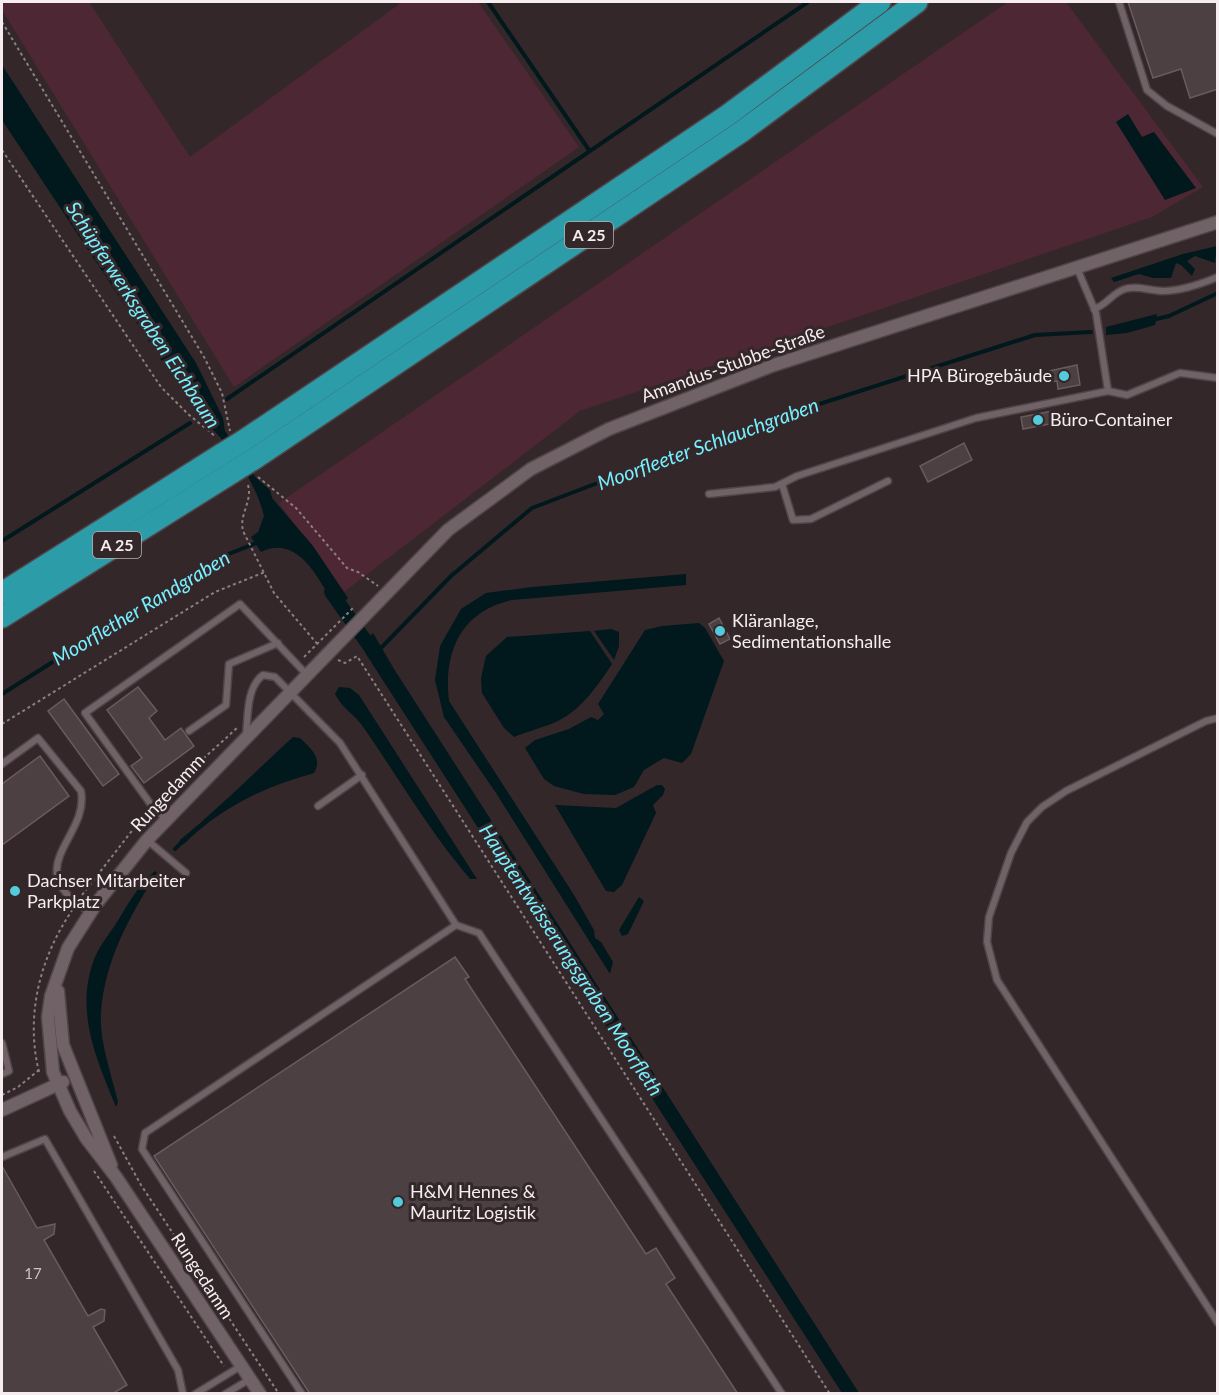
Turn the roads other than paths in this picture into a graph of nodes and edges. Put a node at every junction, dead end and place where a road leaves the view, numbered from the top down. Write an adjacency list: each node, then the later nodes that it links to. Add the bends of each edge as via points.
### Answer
1 (880, 2): 11 (highway, A 25, via 728,115)
2 (917, 2): 11 (highway, A 25, via 741,132)
3 (1119, 2): 4 (lane, via 1147,90 1167,106)
4 (1218, 134)
5 (1218, 222): 6 (street, Amandus-Stubbe-Straße)
6 (1077, 268): 8 (lane); 19 (street, Amandus-Stubbe-Straße, via 774,366 609,429 531,469 447,530)
7 (1218, 277): 8 (lane, via 1163,291 1123,289)
8 (1094, 309): 10 (lane)
9 (1218, 378): 10 (lane, via 1180,373 1126,394)
10 (1108, 391): 14 (lane, via 976,418 796,476)
11 (246, 452): 12 (highway, A 25, bridge)
12 (230, 462): 16 (highway, A 25); 17 (highway, A 25)
13 (888, 481): 14 (lane, via 800,521 793,520)
14 (782, 484): 15 (lane)
15 (709, 494)
16 (2, 593)
17 (2, 617)
18 (278, 643): 20 (lane); 23 (lane, via 229,664 226,705); 28 (lane, via 240,604 85,713 152,806)
19 (328, 655): 20 (street, Rungedamm)
20 (308, 676): 21 (street, Rungedamm)
21 (290, 693): 24 (street, Rungedamm); 24 (lane, via 275,677 261,676 252,693); 26 (lane, via 340,743)
22 (1218, 718): 41 (lane, via 1076,786 1042,807 1027,822 1011,853 989,916 987,942 997,980)
23 (189, 731)
24 (246, 738): 28 (street, Rungedamm)
25 (2, 764): 31 (lane, via 38,738 81,792 80,812 61,848 57,866 63,888 76,904)
26 (362, 775): 27 (lane); 32 (lane)
27 (318, 806)
28 (166, 819): 29 (street, Rungedamm)
29 (147, 840): 30 (lane); 31 (street, Rungedamm)
30 (186, 873)
31 (90, 912): 33 (street, Rungedamm, via 71,942)
32 (456, 925): 48 (lane, via 145,1133 141,1149); 49 (lane, via 479,933)
33 (59, 974): 36 (street, Rungedamm, via 62,1035); 37 (street, Rungedamm, via 48,1017)
34 (2, 1043): 35 (lane, via 9,1071)
35 (2, 1074)
36 (75, 1077): 37 (street); 40 (street, Rungedamm)
37 (52, 1087): 38 (street); 40 (street, Rungedamm)
38 (2, 1110)
39 (2, 1157): 44 (lane, via 45,1139 178,1370)
40 (116, 1177): 42 (street, Rungedamm)
41 (1218, 1323)
42 (241, 1366): 43 (street, Rungedamm); 45 (lane)
43 (250, 1379): 46 (lane); 47 (street, Rungedamm)
44 (183, 1394)
45 (195, 1394)
46 (225, 1394)
47 (260, 1394)
48 (302, 1394)
49 (782, 1394)

